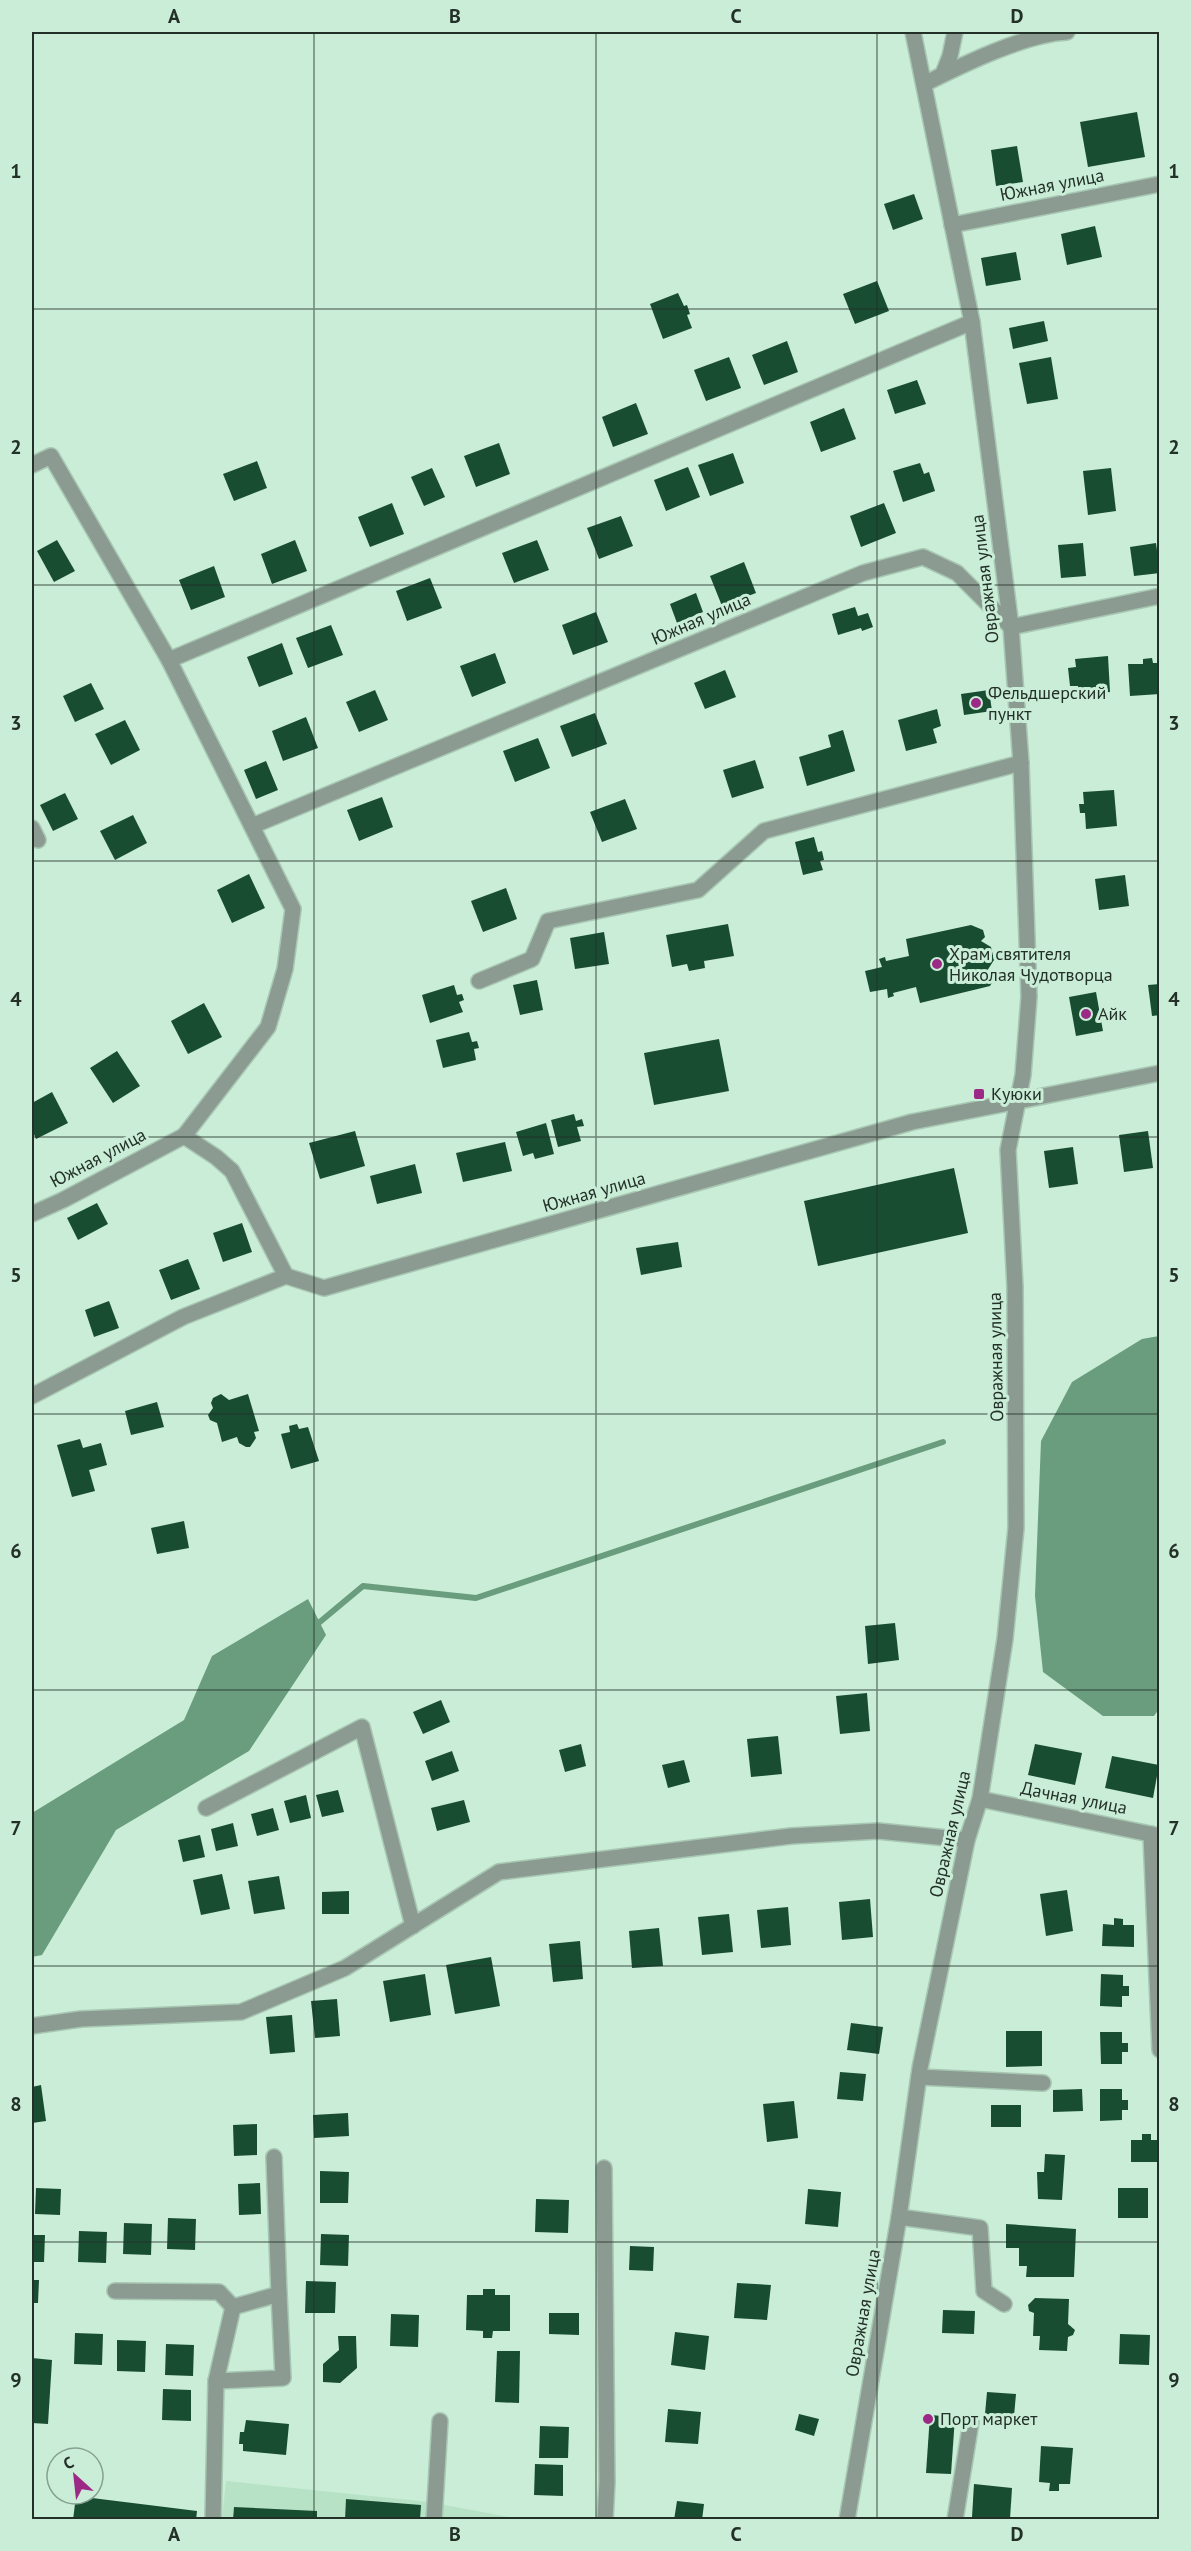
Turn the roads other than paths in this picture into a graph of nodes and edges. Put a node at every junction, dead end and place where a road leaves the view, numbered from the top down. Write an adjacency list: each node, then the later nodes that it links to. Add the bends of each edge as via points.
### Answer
1 (913, 32): 6 (street)
2 (922, 32): 6 (street)
3 (955, 32): 5 (street)
4 (1067, 32): 5 (street, via 1053,33)
5 (943, 74): 6 (street)
6 (924, 84): 8 (street, Овражная улица)
7 (1160, 184): 8 (street, Южная улица)
8 (952, 225): 9 (street, Овражная улица)
9 (972, 322): 12 (street, Овражная улица); 13 (street)
10 (32, 465): 13 (street, via 51,456)
11 (1160, 596): 12 (street)
12 (1011, 627): 14 (street, Овражная улица); 15 (street, Южная улица, via 957,573 923,557 863,573)
13 (169, 660): 15 (street)
14 (1022, 763): 16 (street, via 764,831 698,890 548,921 532,959); 18 (street, Овражная улица, via 1029,997)
15 (252, 826): 19 (street, via 293,909 285,969 268,1027)
16 (479, 981)
17 (1160, 1072): 18 (street, Южная улица)
18 (1017, 1101): 21 (street, Южная улица, via 912,1122 324,1288); 23 (street, Овражная улица, via 1008,1150 1015,1287 1016,1528 1005,1639)
19 (184, 1136): 20 (street, Южная улица); 21 (street, via 232,1171)
20 (32, 1214)
21 (286, 1276): 22 (street, via 183,1317)
22 (32, 1396)
23 (980, 1799): 25 (street, Дачная улица); 26 (street, Овражная улица)
24 (206, 1808): 27 (street, via 362,1727)
25 (1155, 1835): 29 (street)
26 (967, 1840): 27 (street, via 878,1831 791,1836 499,1872); 30 (street, Овражная улица)
27 (413, 1926): 28 (street, via 345,1968 241,2012 81,2019)
28 (32, 2026)
29 (1160, 2050)
30 (919, 2077): 31 (street); 34 (street, Овражная улица)
31 (1043, 2083)
32 (274, 2157): 36 (street)
33 (604, 2168): 44 (street)
34 (899, 2217): 37 (street, via 980,2228 984,2291); 45 (street, Овражная улица)
35 (115, 2291): 38 (street, via 219,2292)
36 (279, 2294): 38 (street); 39 (street, via 283,2378)
37 (1004, 2304)
38 (233, 2307): 39 (street)
39 (216, 2381): 42 (street)
40 (440, 2421): 43 (street)
41 (971, 2422): 46 (street)
42 (213, 2520)
43 (434, 2520)
44 (605, 2520)
45 (847, 2520)
46 (955, 2520)

